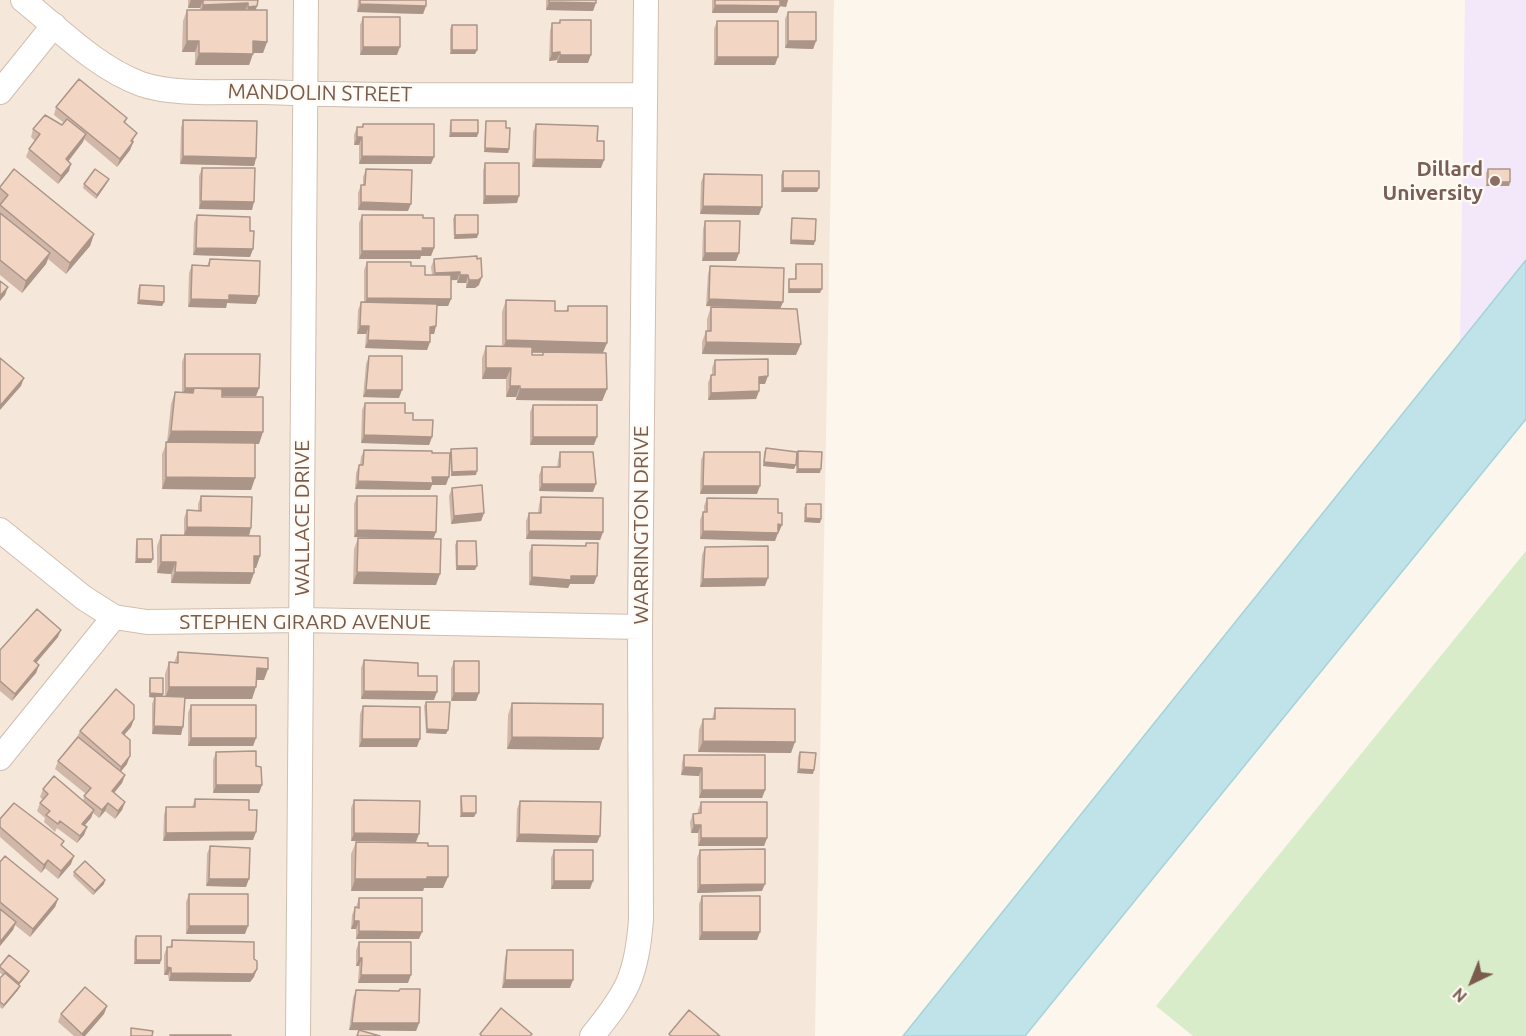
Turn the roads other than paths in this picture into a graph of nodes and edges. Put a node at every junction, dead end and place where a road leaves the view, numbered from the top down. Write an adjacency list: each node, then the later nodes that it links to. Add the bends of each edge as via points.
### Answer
1 (23, 0): 4 (street, MANDOLIN STREET)
2 (306, 0): 6 (street, WALLACE DRIVE)
3 (646, 0): 7 (street, WARRINGTON DRIVE)
4 (54, 25): 5 (street); 6 (street, MANDOLIN STREET, via 93,57 142,84 166,89)
5 (0, 92)
6 (305, 94): 7 (street, MANDOLIN STREET); 10 (street, WALLACE DRIVE)
7 (644, 95): 11 (street, WARRINGTON DRIVE)
8 (0, 530): 9 (street, STEPHEN GIRARD AVENUE, via 84,598)
9 (114, 616): 10 (street, STEPHEN GIRARD AVENUE, via 147,622); 12 (street)
10 (302, 620): 11 (street, STEPHEN GIRARD AVENUE); 13 (street, WALLACE DRIVE)
11 (640, 627): 14 (street, WARRINGTON DRIVE, via 639,956 622,995)
12 (0, 758)
13 (298, 1036)
14 (592, 1036)

